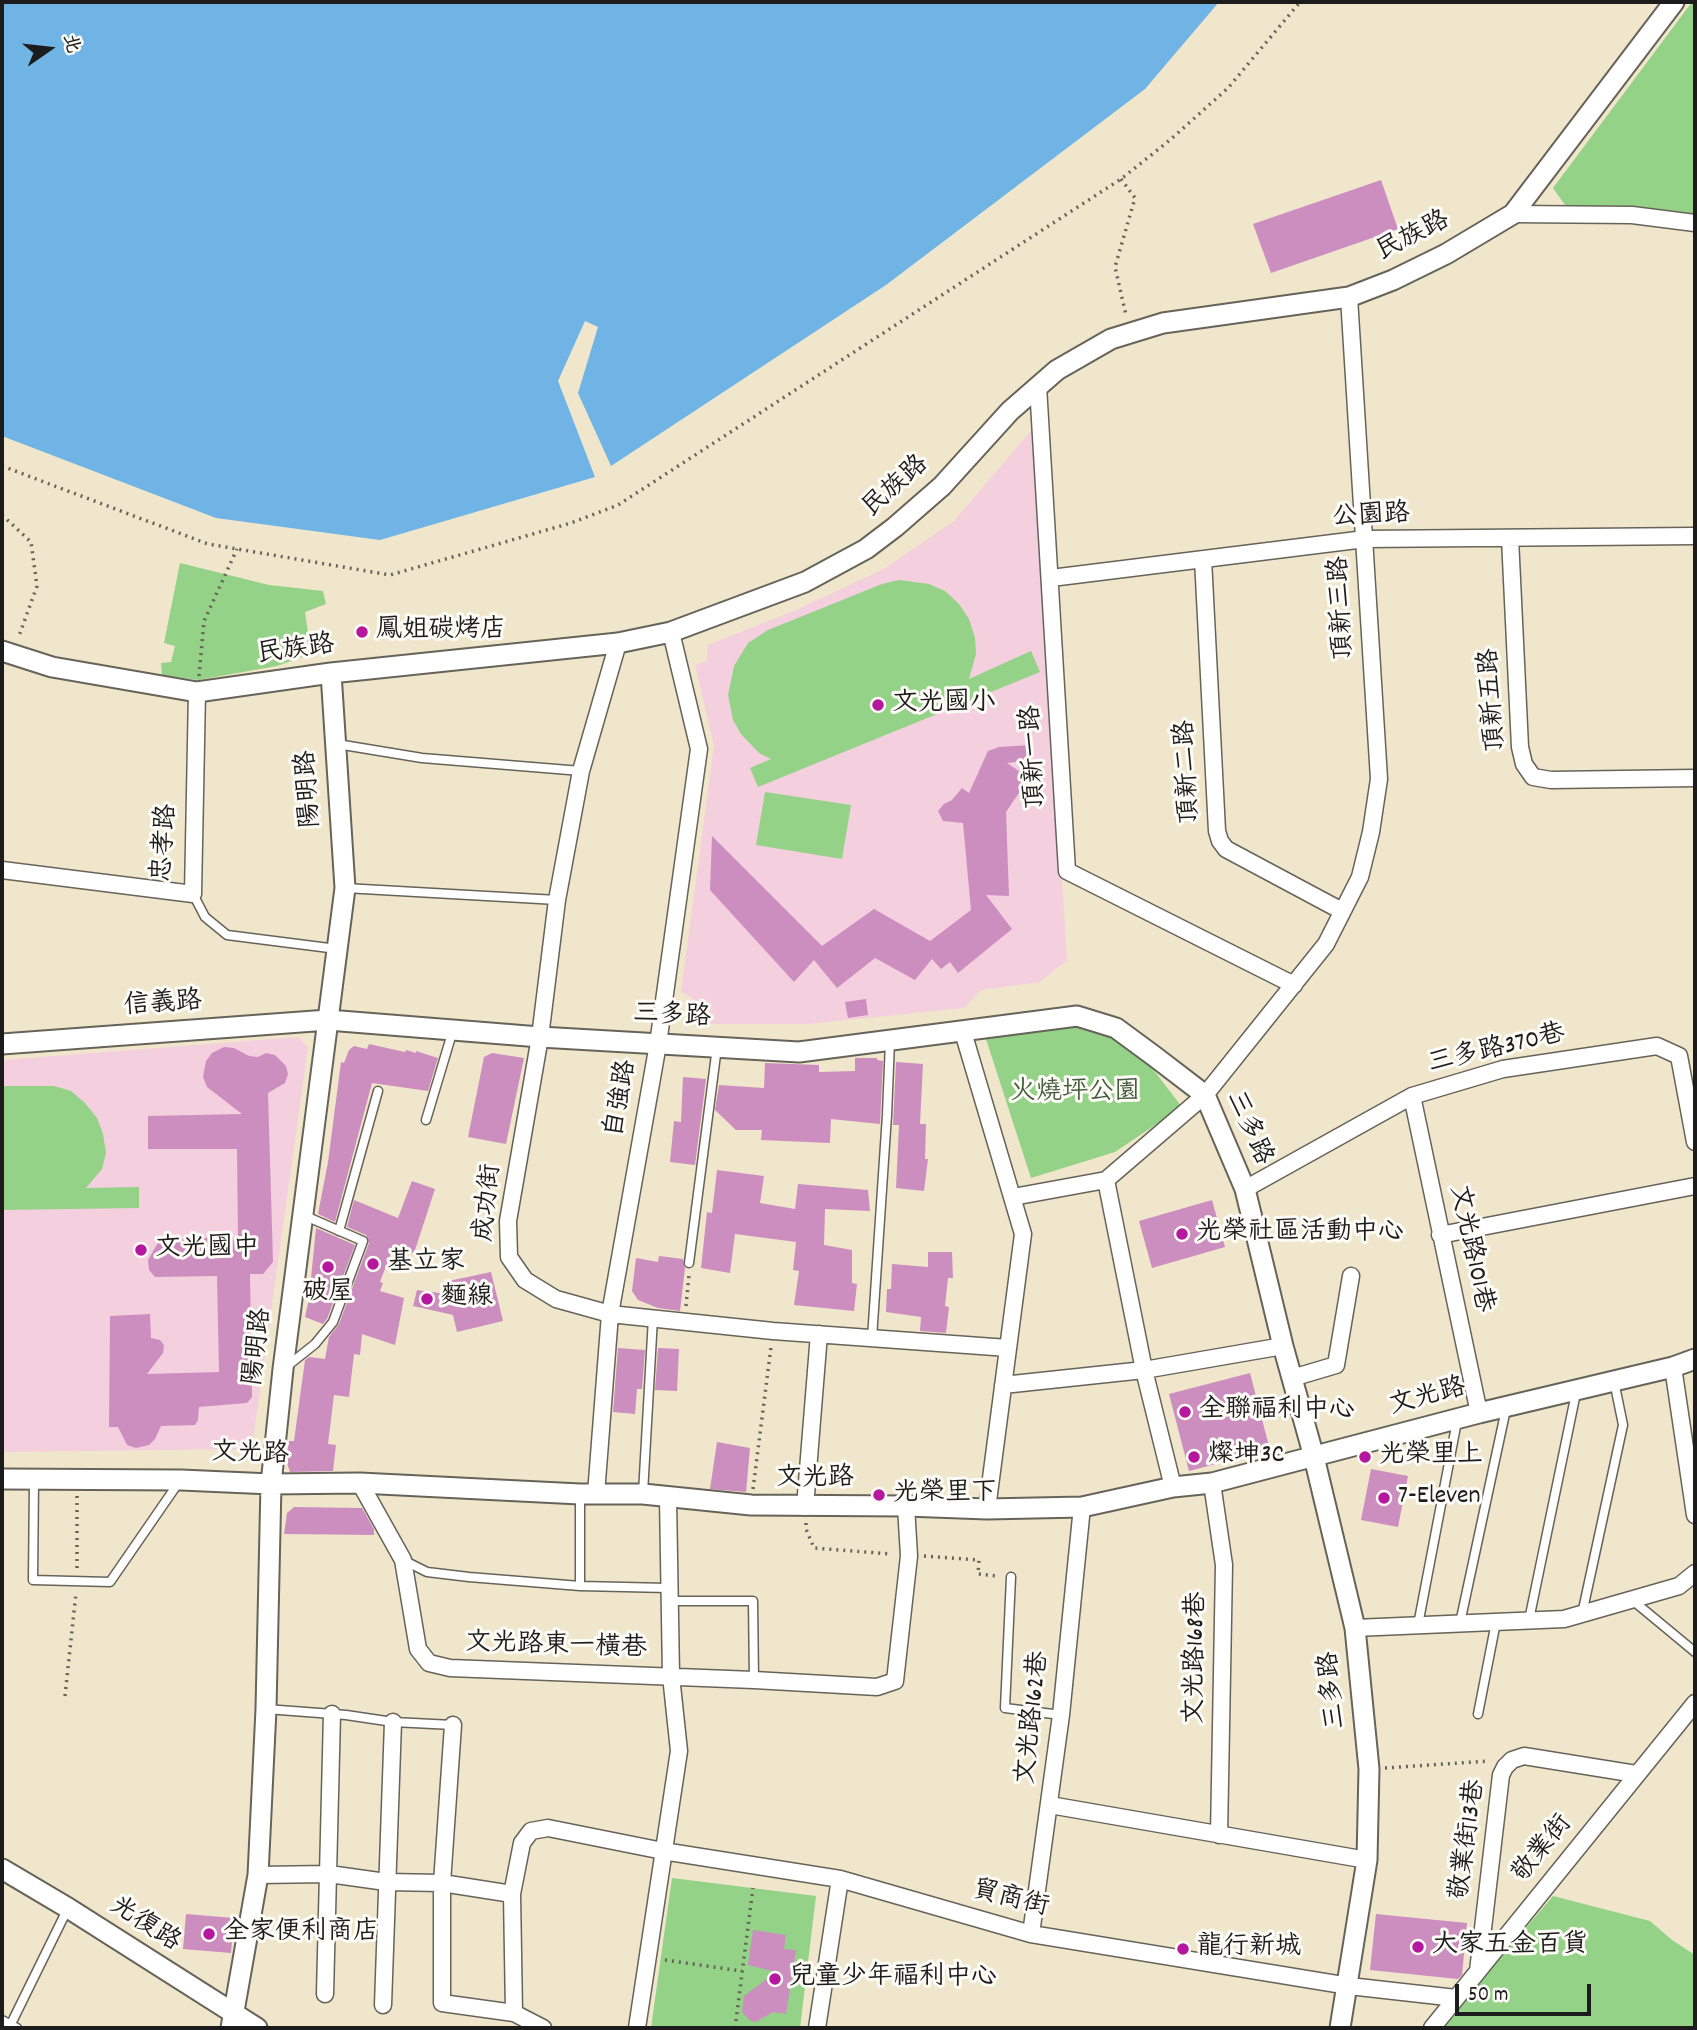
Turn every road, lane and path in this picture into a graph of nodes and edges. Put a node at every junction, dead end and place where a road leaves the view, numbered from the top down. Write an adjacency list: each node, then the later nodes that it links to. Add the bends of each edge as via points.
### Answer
1 (1300, 2): 3 (path, via 1228,88)
2 (1674, 2): 4 (street, 民族路)
3 (1121, 178): 7 (path, via 1135,198 1115,267); 14 (path, via 618,505 390,575)
4 (1513, 214): 5 (street, via 1632,215); 6 (street, 民族路, via 1446,254)
5 (1695, 223)
6 (1349, 297): 7 (street, 民族路, via 1195,317); 13 (street, 頂新三路)
7 (1130, 331): 8 (street, 民族路, via 1079,356)
8 (1038, 386): 16 (street, 頂新一路); 17 (street, 民族路, via 926,501 866,549 806,582)
9 (2, 466): 14 (path, via 208,544)
10 (2, 515): 19 (path, via 31,542 37,586)
11 (1695, 536): 12 (street, 公園路)
12 (1510, 538): 13 (street, 公園路); 24 (street, 頂新五路, via 1520,747 1533,776 1551,780)
13 (1365, 539): 15 (street, 公園路); 29 (street, 頂新三路, via 1378,779 1360,877)
14 (237, 549): 21 (path, via 204,621)
15 (1203, 559): 16 (street, 公園路); 29 (street, 頂新二路, via 1220,841 1226,849)
16 (1051, 578): 31 (street, 頂新一路, via 1067,871)
17 (671, 632): 18 (street, 民族路); 38 (street, 自強路, via 699,749)
18 (618, 643): 20 (street, 民族路); 23 (street, 成功街)
19 (7, 653): 21 (street, 民族路, via 52,667)
20 (331, 673): 21 (street, 民族路); 22 (street, 陽明路)
21 (197, 692): 27 (street, 忠孝路)
22 (334, 744): 23 (lane, via 422,758); 26 (street, 陽明路)
23 (581, 771): 28 (street, 成功街)
24 (1695, 778)
25 (2, 870): 27 (street, 忠孝路)
26 (345, 888): 28 (lane); 30 (street, 陽明路)
27 (193, 894): 30 (lane, via 205,916 227,935)
28 (557, 900): 35 (street, 成功街)
29 (1342, 911): 31 (street, 頂新三路, via 1326,944)
30 (337, 948): 32 (street, 陽明路)
31 (1294, 985): 41 (street, 頂新三路)
32 (328, 1020): 33 (street, 三多路); 37 (street, 信義路); 49 (street, 陽明路)
33 (453, 1030): 35 (street, 三多路); 43 (lane)
34 (963, 1032): 36 (street, 三多路); 41 (street, 三多路, via 1077,1016 1115,1028); 48 (street)
35 (540, 1037): 38 (street, 三多路); 54 (street, 成功街, via 508,1221 509,1257 525,1280 556,1299)
36 (890, 1041): 39 (street, 三多路, via 799,1052); 59 (lane)
37 (2, 1044)
38 (658, 1044): 39 (street, 三多路); 54 (street, 自強路)
39 (718, 1047): 52 (lane)
40 (378, 1091): 50 (lane)
41 (1205, 1094): 45 (street, 頂新三路); 47 (street, 三多路)
42 (1412, 1096): 44 (street, 三多路370巷, via 1503,1069 1657,1046 1679,1056); 47 (street, 三多路370巷); 51 (street, 文光路101巷)
43 (426, 1120)
44 (1695, 1142)
45 (1106, 1180): 48 (street); 65 (street)
46 (1695, 1186): 51 (street)
47 (1245, 1189): 60 (street, 三多路)
48 (1013, 1197): 61 (street, via 1023,1234)
49 (303, 1215): 50 (lane); 64 (street, 陽明路)
50 (339, 1231): 64 (lane, via 363,1241 333,1322 315,1344)
51 (1440, 1235): 71 (street, 文光路101巷)
52 (689, 1263): 56 (path)
53 (1351, 1276): 66 (street, via 1336,1365)
54 (610, 1314): 55 (street, 成功街); 81 (street, 自強路)
55 (653, 1318): 56 (street, 成功街); 82 (lane)
56 (685, 1322): 57 (street, 成功街)
57 (773, 1331): 58 (street, 成功街); 84 (path)
58 (819, 1334): 59 (street, 成功街); 86 (street)
59 (872, 1338): 61 (street, 成功街)
60 (1283, 1346): 65 (street); 66 (street, 三多路)
61 (1008, 1349): 68 (street)
62 (1695, 1359): 63 (street, 文光路)
63 (1673, 1367): 67 (street, 文光路); 89 (street)
64 (283, 1369): 79 (street, 陽明路)
65 (1144, 1370): 68 (street); 80 (street)
66 (1292, 1378): 73 (street, 三多路)
67 (1614, 1381): 69 (street, 文光路); 96 (lane, via 1623,1425)
68 (1003, 1385): 88 (street)
69 (1576, 1390): 70 (street, 文光路); 97 (lane)
70 (1506, 1406): 71 (street, 文光路); 99 (lane)
71 (1479, 1413): 72 (street, 文光路)
72 (1458, 1419): 73 (street, 文光路); 100 (lane)
73 (1314, 1457): 78 (street, 文光路); 101 (street, 三多路)
74 (2, 1479): 75 (street, 文光路)
75 (34, 1479): 76 (street, 文光路); 76 (lane, via 33,1580 110,1582)
76 (181, 1480): 79 (street, 文光路)
77 (360, 1483): 79 (street, 文光路); 81 (street, 文光路); 90 (street, 文光路東一橫巷)
78 (1212, 1483): 80 (street, 文光路); 116 (street, 文光路168巷, via 1224,1565)
79 (271, 1484): 106 (street, 陽明路)
80 (1173, 1487): 87 (street, 文光路)
81 (588, 1494): 82 (street, 文光路); 93 (lane)
82 (643, 1494): 83 (street, 文光路)
83 (668, 1497): 84 (street, 文光路); 94 (street)
84 (751, 1506): 86 (street, 文光路)
85 (906, 1506): 86 (street, 文光路); 88 (street, 文光路); 104 (street, 文光路東一橫巷, via 909,1556 895,1681 877,1687)
86 (805, 1507)
87 (1082, 1507): 88 (street, 文光路); 109 (street, 文光路162巷)
88 (987, 1509)
89 (1695, 1515)
90 (403, 1560): 93 (lane, via 427,1572); 103 (street, 文光路東一橫巷, via 418,1649 429,1663 450,1668)
91 (1695, 1573): 95 (street, via 1679,1586)
92 (1011, 1577): 109 (lane, via 1005,1708)
93 (580, 1586): 94 (lane)
94 (669, 1595): 103 (street); 104 (lane, via 753,1601)
95 (1632, 1599): 96 (street); 102 (lane)
96 (1582, 1614): 97 (street)
97 (1529, 1620): 98 (street)
98 (1496, 1622): 99 (street); 108 (lane)
99 (1460, 1623): 100 (street)
100 (1418, 1625): 101 (street)
101 (1355, 1628): 113 (street, 三多路)
102 (1695, 1652)
103 (671, 1676): 104 (street, 文光路東一橫巷); 117 (street, via 679,1751)
104 (754, 1680)
105 (1695, 1703): 114 (street, 敬業街)
106 (266, 1709): 107 (lane); 121 (street, 陽明路)
107 (332, 1714): 110 (lane); 120 (street)
108 (1478, 1714)
109 (1061, 1715): 115 (street, 文光路162巷)
110 (393, 1722): 111 (lane); 123 (street)
111 (453, 1725): 124 (street)
112 (1512, 1760): 113 (path); 114 (street, 敬業街13巷, via 1524,1756); 131 (street, 敬業街13巷, via 1501,1774)
113 (1369, 1769): 118 (street, 三多路)
114 (1636, 1774): 131 (street, 敬業街)
115 (1050, 1805): 116 (street); 128 (street, 文光路162巷)
116 (1219, 1835): 118 (street)
117 (663, 1851): 122 (street, 貿商街); 126 (street, 貿商街, via 548,1828 531,1831 522,1843); 142 (street)
118 (1367, 1860): 132 (street, 三多路)
119 (2, 1869): 127 (street, 光復路)
120 (329, 1874): 121 (street); 123 (street); 133 (street)
121 (258, 1875): 138 (street, 陽明路)
122 (840, 1879): 128 (street, 貿商街); 144 (street)
123 (386, 1882): 124 (street); 135 (street)
124 (442, 1883): 126 (street); 136 (street, via 442,2003)
125 (753, 1888): 130 (path)
126 (513, 1894): 136 (street)
127 (68, 1908): 138 (street, 光復路); 139 (lane)
128 (1031, 1934): 132 (street, 貿商街)
129 (661, 1959): 130 (path)
130 (743, 1971): 143 (path)
131 (1478, 1971): 134 (street, 敬業街)
132 (1349, 1986): 134 (street, 貿商街); 145 (street, 三多路)
133 (325, 1994)
134 (1456, 1998): 146 (street, 敬業街)
135 (383, 2005)
136 (514, 2013): 141 (street)
137 (2, 2021): 139 (lane)
138 (232, 2022): 140 (street, 光復路)
139 (13, 2027)
140 (257, 2028)
141 (543, 2028)
142 (636, 2028)
143 (735, 2028)
144 (817, 2028)
145 (1340, 2028)
146 (1432, 2028)

